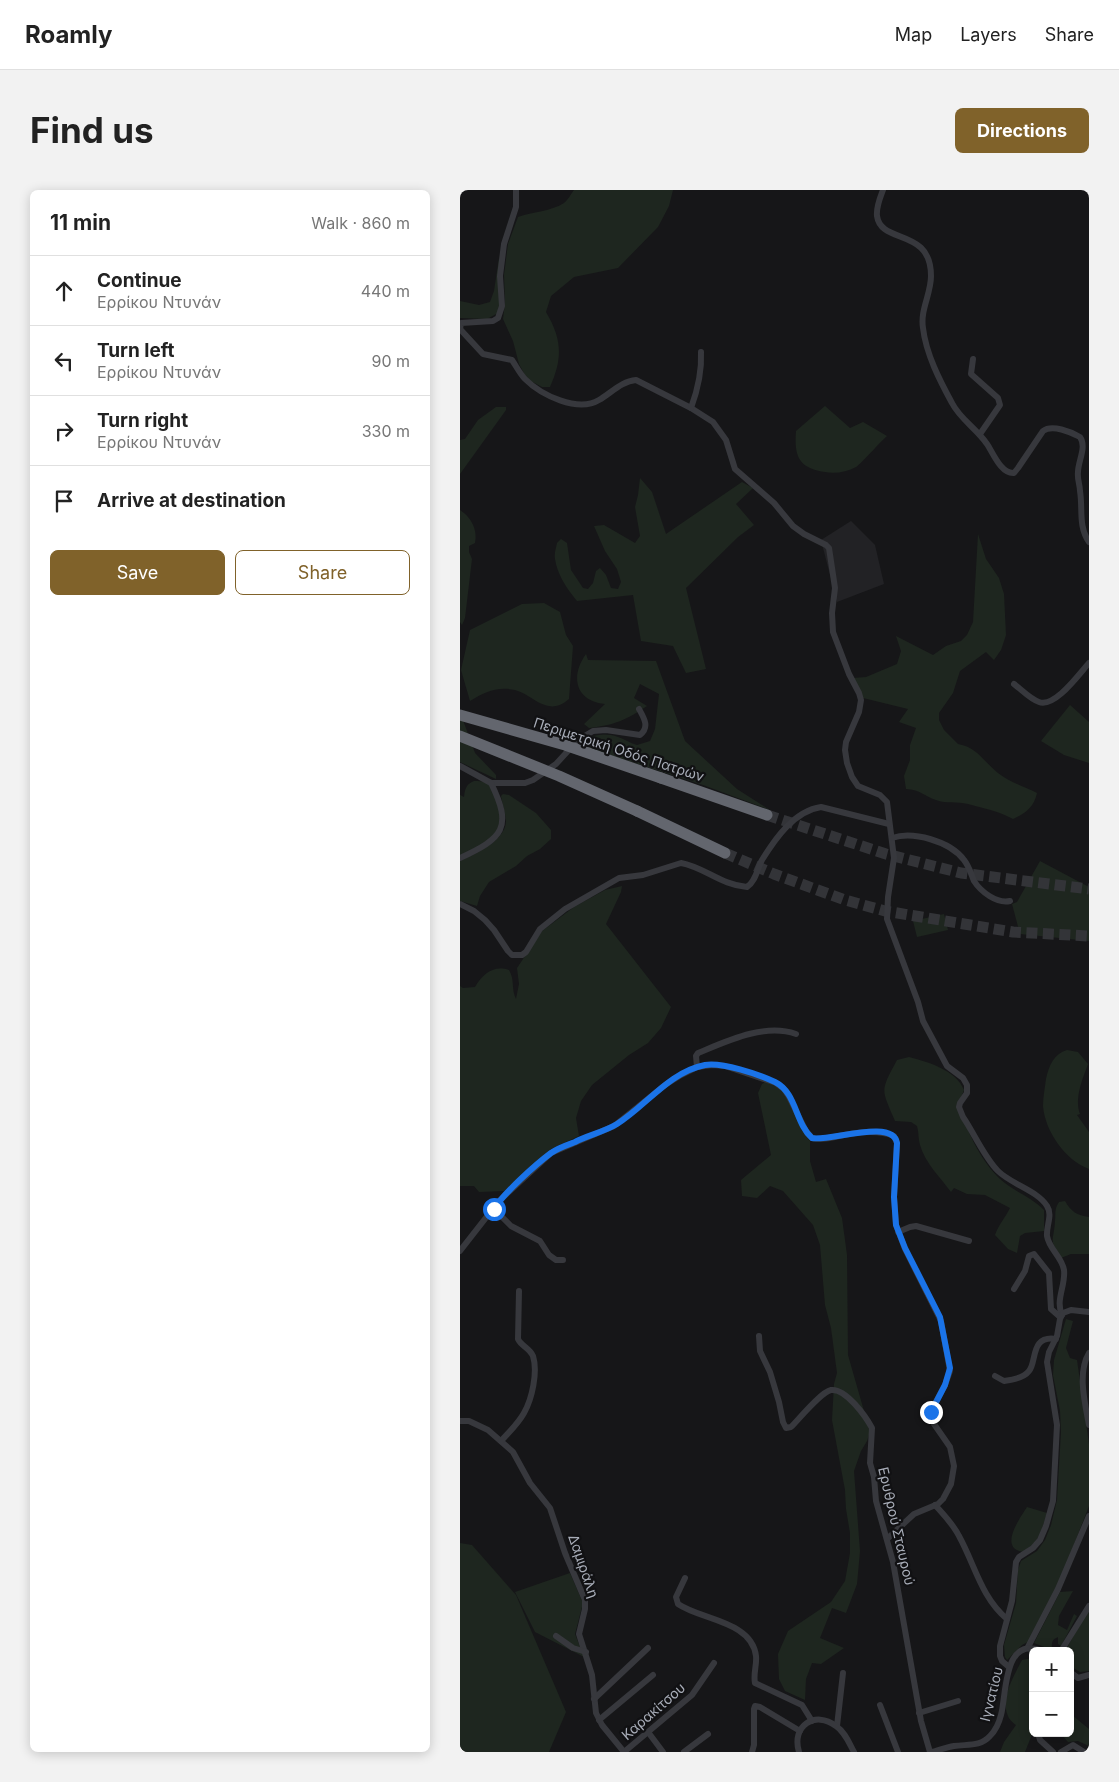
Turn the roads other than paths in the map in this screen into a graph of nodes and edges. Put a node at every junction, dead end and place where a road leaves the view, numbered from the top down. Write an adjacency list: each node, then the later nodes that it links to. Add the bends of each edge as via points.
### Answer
1 (516, 190): 5 (street, via 516,207 504,244 500,276 502,306 498,318 461,323 460,329 484,354 512,360 526,380 550,396 574,405 598,402 624,383 636,380)
2 (883, 190): 6 (street, via 877,207 882,226 927,253 931,276 922,320 926,343 953,406)
3 (701, 352): 5 (street, via 698,389)
4 (973, 359): 6 (street, via 971,374 998,398 1000,405)
5 (691, 408): 16 (street, via 712,422 726,440 735,469 774,503 793,526 829,548 835,588 833,632 861,700 846,739 846,758 857,784 886,800)
6 (980, 434): 7 (street, via 1003,469 1011,473 1046,429 1053,428 1080,437 1083,444 1078,472 1081,518)
7 (1089, 542)
8 (1089, 663): 9 (street, via 1049,703 1038,701)
9 (1014, 684)
10 (639, 709): 14 (street, via 645,719 644,732 593,731 578,740 556,764 533,780 518,784)
11 (460, 715): 15 (highway, Περιμετρική Οδός Πατρών, bridge, via 565,745)
12 (460, 736): 18 (highway, bridge, via 559,776)
13 (460, 766): 14 (street)
14 (492, 783): 19 (street, via 502,811 501,830 476,851)
15 (768, 815)
16 (889, 824): 17 (street); 21 (street, via 821,807 812,808 787,826 762,860 748,887 719,880 681,863 643,875 619,878 550,920 540,928 522,955 512,955 485,920)
17 (892, 838): 20 (street, via 918,836 944,845 962,858 982,889 999,900); 32 (street, via 894,862 887,919 923,1021 947,1066 967,1085 960,1112 993,1166 1041,1199 1048,1208 1048,1240 1064,1270 1059,1306)
18 (725, 853)
19 (460, 858)
20 (1010, 901)
21 (460, 904)
22 (796, 1034): 23 (street, via 786,1030 763,1031 722,1043 698,1053)
23 (697, 1067): 24 (street, via 665,1085 614,1126 551,1153); 25 (street, via 725,1066 776,1083 787,1093 812,1138 869,1131 894,1136 897,1146 894,1203)
24 (494, 1209): 27 (street); 28 (street, via 512,1226 540,1241 549,1255)
25 (898, 1232): 26 (street, via 916,1226); 40 (street, via 940,1317 950,1368 931,1412 934,1424 950,1447 954,1470 948,1492)
26 (969, 1241)
27 (460, 1251)
28 (563, 1260)
29 (1014, 1289): 32 (street, via 1025,1271 1029,1256 1034,1254 1049,1273 1051,1309)
30 (518, 1291): 39 (street, via 518,1339 532,1355 534,1379 524,1412)
31 (1089, 1312): 32 (street, via 1070,1310)
32 (1061, 1316): 34 (street)
33 (759, 1336): 42 (street, Ερυθρού Σταυρού, via 760,1351 770,1372 786,1428 831,1390 847,1396 870,1424 873,1432 870,1464)
34 (1056, 1339): 36 (street, via 1038,1345 1031,1368 1025,1375 1004,1381); 45 (street, via 1047,1362 1057,1425 1053,1501 1040,1540 1016,1562)
35 (1089, 1352): 38 (street, via 1083,1373)
36 (995, 1376)
37 (460, 1421): 39 (street, Δαμιράλη, via 480,1426)
38 (1089, 1425)
39 (501, 1441): 50 (street, Δαμιράλη, via 548,1504 585,1600 579,1632)
40 (935, 1505): 42 (street, via 914,1514); 45 (street, via 960,1536 986,1596)
41 (1089, 1516): 47 (street, Ιγνατίου, via 1058,1589)
42 (887, 1539): 60 (street, Ερυθρού Σταυρού)
43 (685, 1578): 62 (street, via 676,1596 678,1604 744,1633 756,1654 755,1683 802,1705)
44 (1089, 1606): 48 (street)
45 (1007, 1620): 52 (street, via 1000,1654 1003,1663)
46 (556, 1636): 50 (street, via 573,1648)
47 (1028, 1647): 52 (street, Ιγνατίου)
48 (1063, 1647)
49 (648, 1648): 57 (street)
50 (586, 1652): 57 (street, Δαμιράλη)
51 (714, 1663): 65 (street, Καρακίτσου, via 692,1695)
52 (1009, 1667): 75 (street, Ιγνατίου, via 1000,1718 990,1736 979,1744)
53 (843, 1673): 63 (street)
54 (653, 1675): 61 (street)
55 (1074, 1675): 56 (street, via 1078,1678)
56 (1089, 1675)
57 (594, 1699): 61 (street, Δαμιράλη)
58 (958, 1701): 60 (street)
59 (880, 1705): 74 (street)
60 (919, 1713): 75 (street, Ερυθρού Σταυρού)
61 (600, 1720): 68 (street, Δαμιράλη)
62 (812, 1721): 63 (street); 64 (street)
63 (836, 1726): 73 (street)
64 (800, 1731): 71 (street, via 755,1706); 72 (street, via 796,1739)
65 (648, 1732): 68 (street, Καρακίτσου); 69 (street)
66 (708, 1734): 70 (street)
67 (1039, 1737): 76 (street)
68 (624, 1752)
69 (663, 1752)
70 (684, 1752)
71 (752, 1752)
72 (799, 1752)
73 (854, 1752)
74 (898, 1752)
75 (931, 1752)
76 (1053, 1752)
77 (1061, 1752): 78 (street, via 1073,1745)
78 (1084, 1752)

